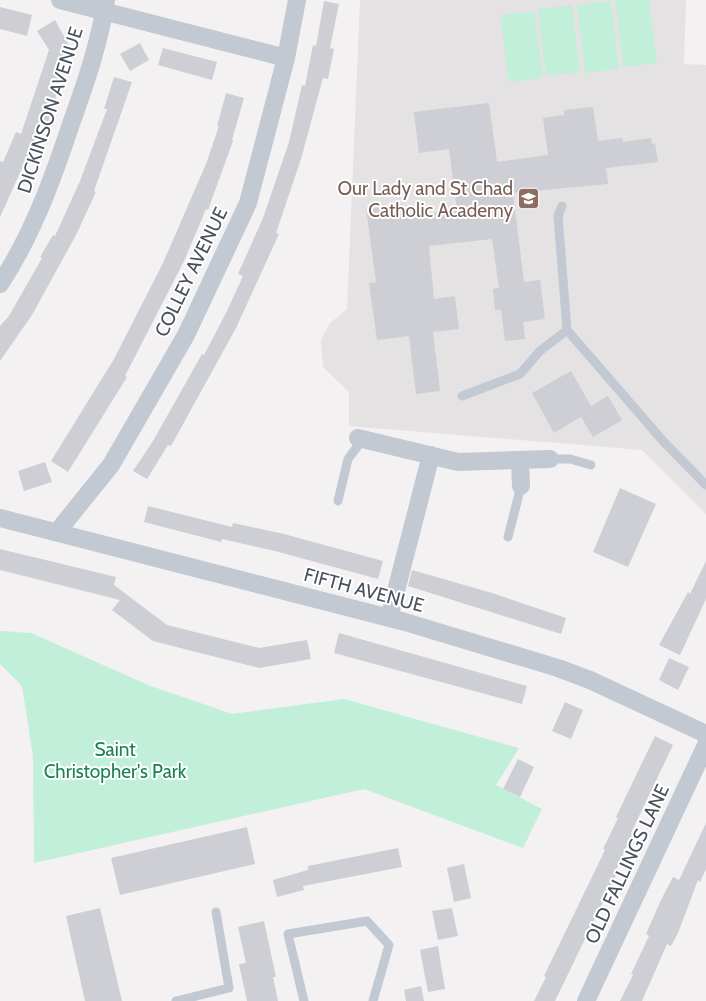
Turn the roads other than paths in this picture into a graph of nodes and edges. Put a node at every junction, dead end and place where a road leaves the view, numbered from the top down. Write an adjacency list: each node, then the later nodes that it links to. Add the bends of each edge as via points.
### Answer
1 (60, 0): 3 (street)
2 (297, 0): 4 (street, COLLEY AVENUE)
3 (105, 6): 4 (street); 6 (street, DICKINSON AVENUE, via 86,80 59,159 32,229)
4 (286, 58): 18 (street, COLLEY AVENUE, via 248,203 186,336 111,465)
5 (562, 206): 7 (lane, via 558,216)
6 (0, 284)
7 (567, 330): 8 (lane, via 540,351 520,374); 14 (lane)
8 (462, 396)
9 (360, 438): 10 (street); 16 (lane, via 348,459)
10 (431, 455): 12 (street, via 458,462); 20 (street)
11 (550, 459): 12 (street); 13 (lane, via 570,459)
12 (520, 462): 15 (street)
13 (591, 465)
14 (706, 485)
15 (521, 486): 19 (lane)
16 (338, 501)
17 (0, 518): 18 (street, FIFTH AVENUE)
18 (57, 532): 20 (street, FIFTH AVENUE)
19 (508, 537)
20 (388, 618): 21 (street, FIFTH AVENUE, via 558,668)
21 (706, 734)
22 (706, 745): 27 (street, OLD FALLINGS LANE)
23 (216, 912): 24 (lane, via 229,988)
24 (176, 1001)
25 (304, 1001): 26 (lane, via 288,934 367,921 389,945)
26 (374, 1001)
27 (586, 1001)

